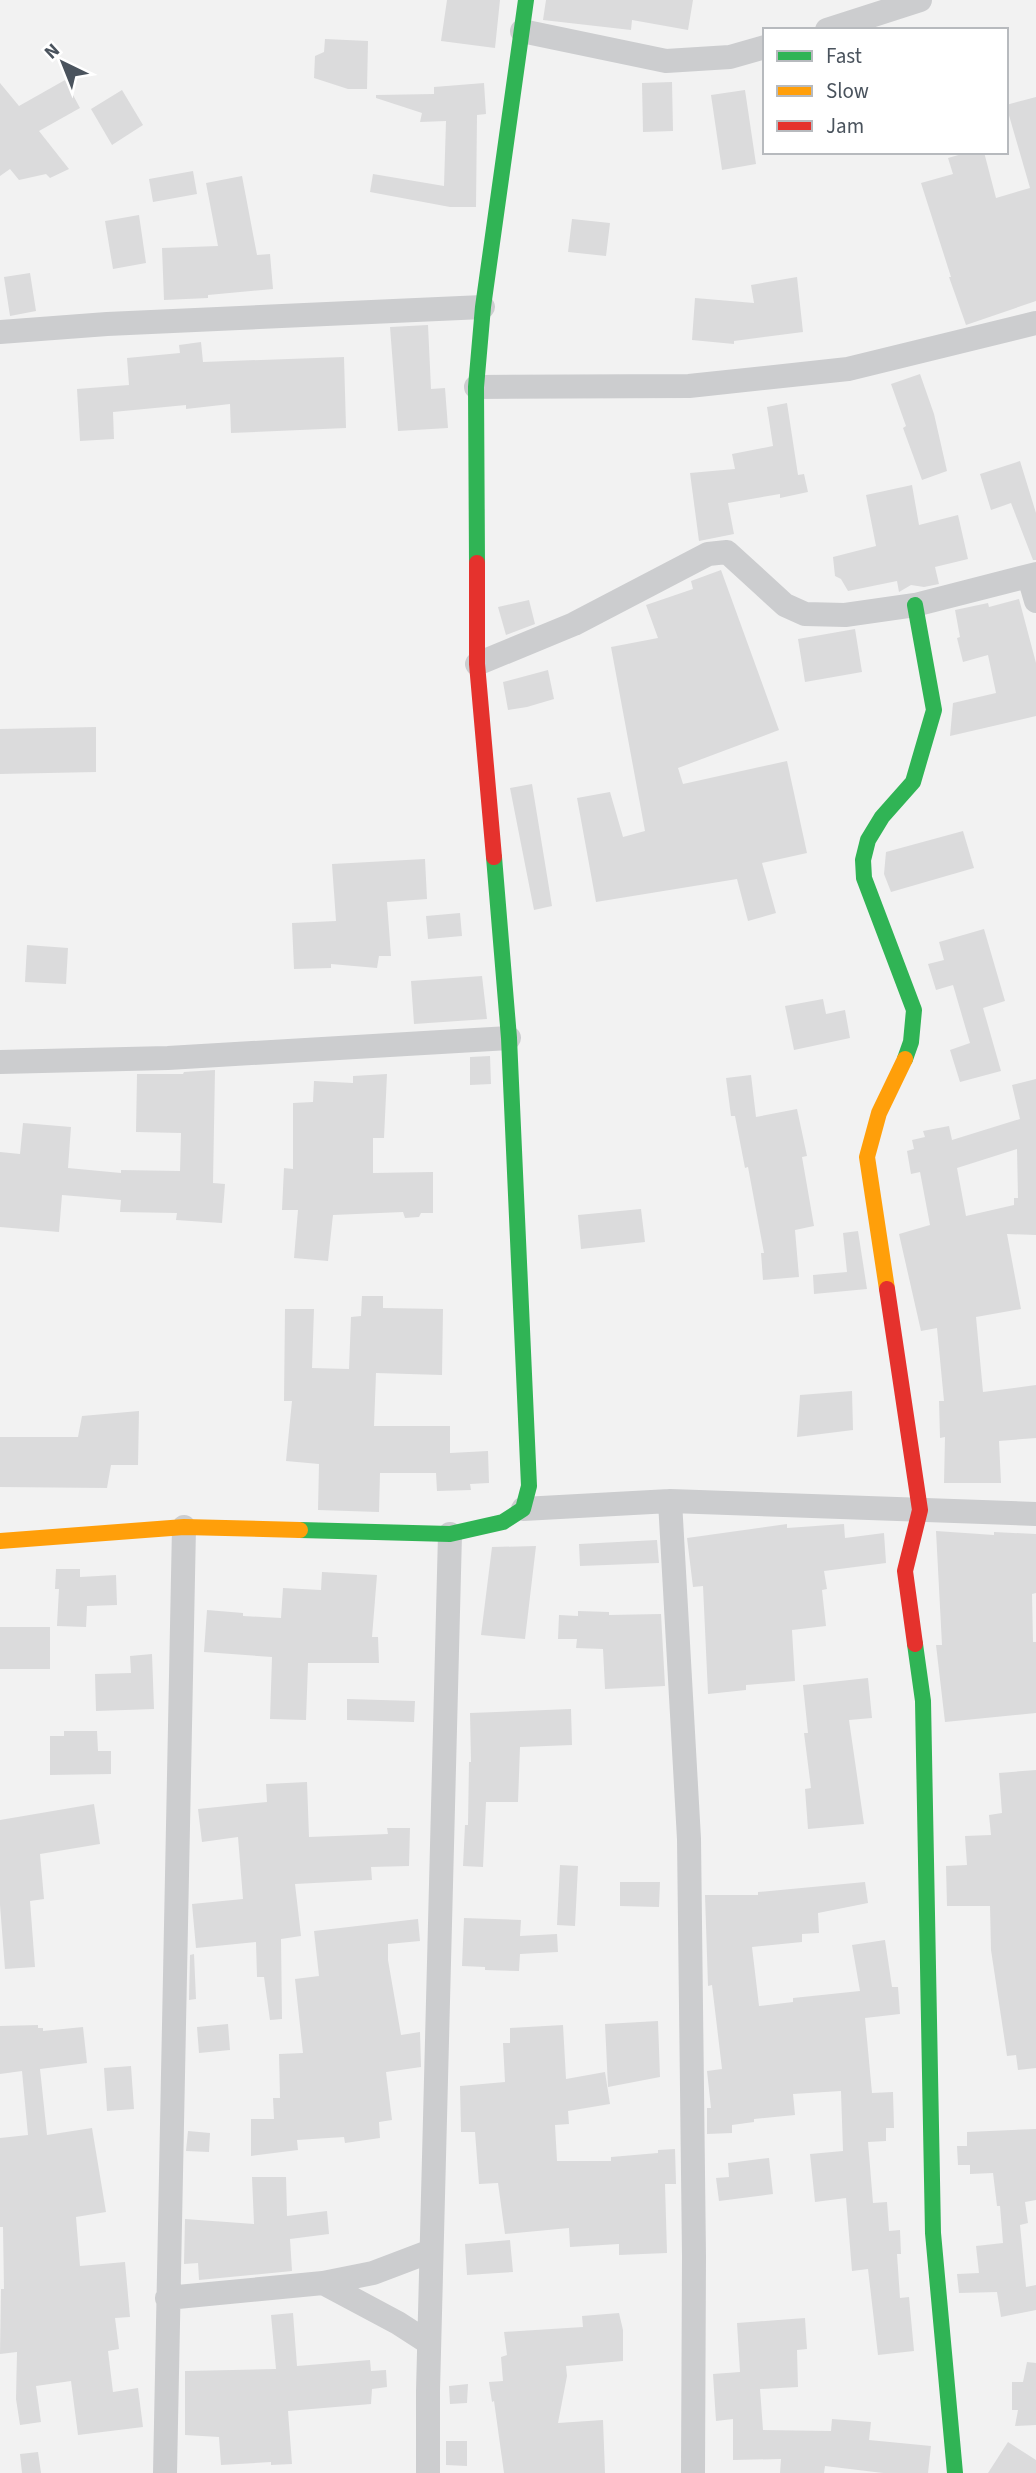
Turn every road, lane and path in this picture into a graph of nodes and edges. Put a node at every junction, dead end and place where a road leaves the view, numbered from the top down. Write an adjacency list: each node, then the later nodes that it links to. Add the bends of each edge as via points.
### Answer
1 (526, 0): 4 (street)
2 (920, 0): 3 (street)
3 (833, 28)
4 (522, 31): 5 (street, via 666,61 730,57); 6 (street)
5 (763, 48)
6 (483, 307): 8 (street); 9 (street)
7 (1036, 323): 9 (street, via 835,370 689,386)
8 (0, 332)
9 (476, 387): 13 (street)
10 (1032, 576): 11 (street); 12 (street)
11 (1036, 601)
12 (915, 605): 13 (street, via 845,615 805,614 785,605 727,552 708,554 574,624); 18 (street, via 934,710 913,782 882,817 868,840 863,860 864,878 914,1010 911,1041 878,1113 867,1157)
13 (477, 664): 14 (street)
14 (509, 1038): 15 (street, via 169,1058); 17 (street, via 529,1486)
15 (0, 1062)
16 (670, 1501): 17 (street); 18 (street); 29 (street, via 689,1839)
17 (523, 1509): 21 (street, via 503,1522)
18 (920, 1510): 19 (street); 30 (street, via 905,1571 923,1701 933,2233)
19 (1036, 1514)
20 (184, 1527): 21 (street); 22 (street); 25 (street)
21 (450, 1534): 23 (street)
22 (0, 1541)
23 (431, 2251): 24 (street, via 373,2273); 26 (street)
24 (323, 2283): 25 (street); 26 (street)
25 (167, 2298): 27 (street)
26 (429, 2343): 28 (street)
27 (165, 2473)
28 (428, 2473)
29 (693, 2473)
30 (955, 2473)

